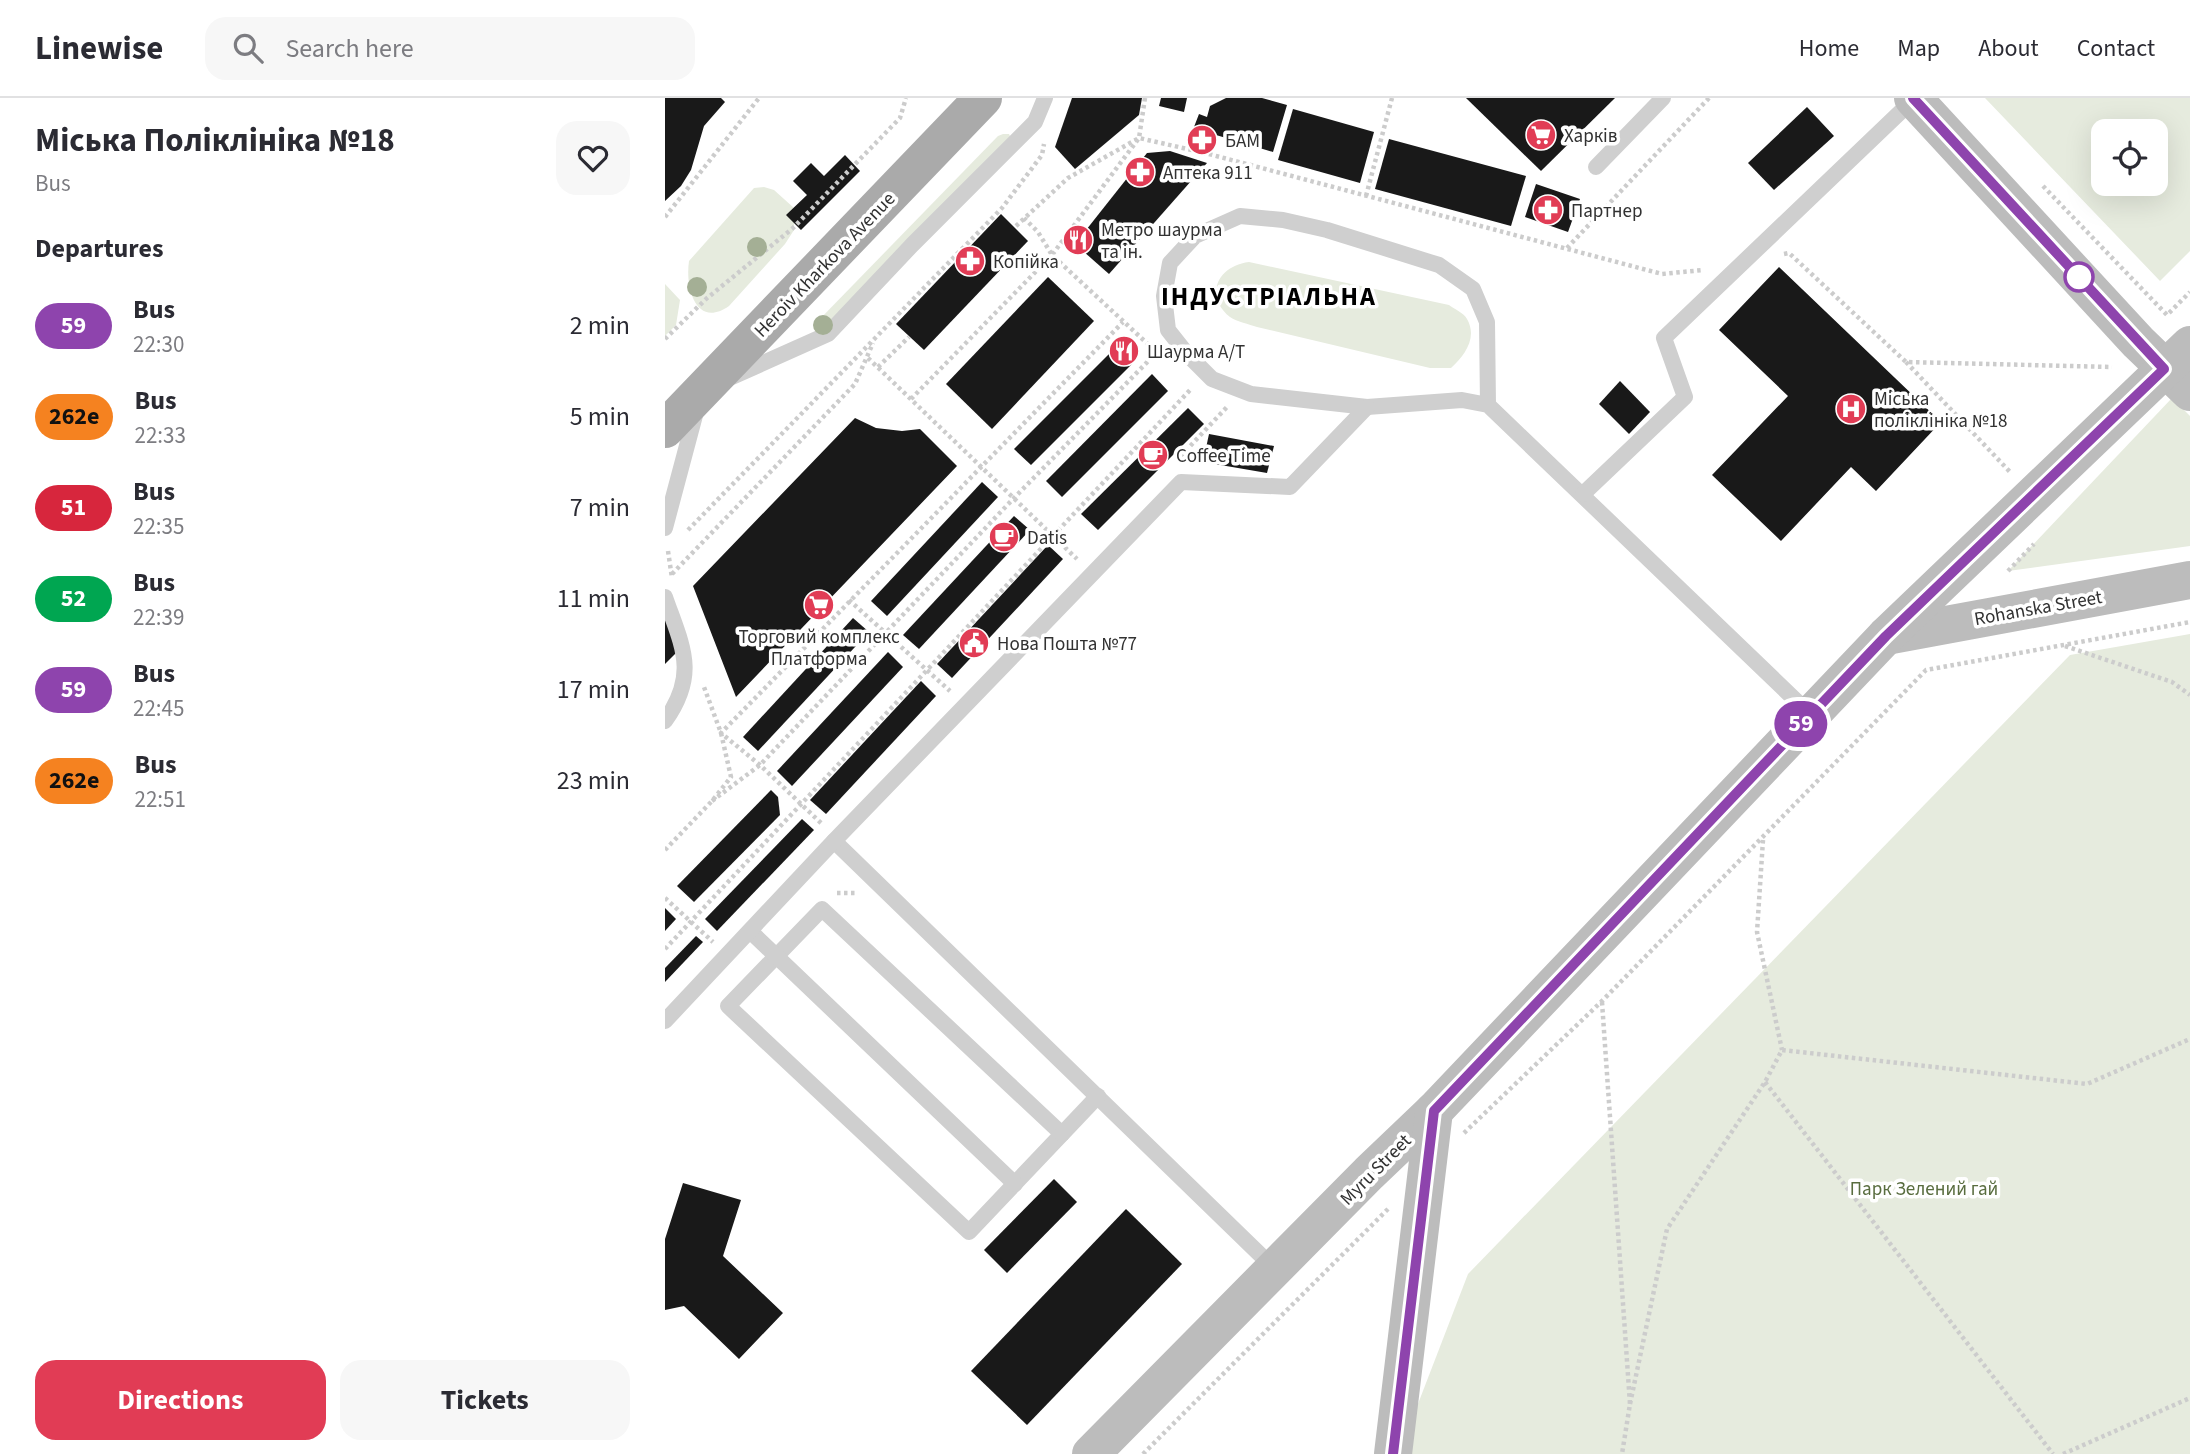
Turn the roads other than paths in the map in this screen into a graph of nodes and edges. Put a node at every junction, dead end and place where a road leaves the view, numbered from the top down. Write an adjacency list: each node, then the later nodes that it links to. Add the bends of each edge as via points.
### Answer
1 (983, 98): 7 (main road, Heroiv Kharkova Avenue)
2 (1045, 98): 7 (lane, via 1035,122 828,334)
3 (1663, 98): 5 (lane)
4 (1914, 99): 6 (street); 11 (lane, via 1664,338 1685,397)
5 (1596, 167)
6 (2181, 369): 15 (street, Myru Street)
7 (702, 390): 10 (main road, Heroiv Kharkova Avenue); 12 (lane)
8 (1488, 405): 9 (lane, via 1462,400); 9 (lane, via 1487,322 1473,289 1439,265 1327,230 1241,216 1195,236 1170,263 1164,296 1168,330 1212,379 1251,394); 11 (lane)
9 (1367, 407): 18 (lane, via 1290,487 1181,482)
10 (665, 429)
11 (1583, 494): 16 (lane)
12 (665, 528)
13 (2190, 580): 15 (street, Rohanska Street)
14 (665, 597): 17 (lane, via 686,667 680,694)
15 (1886, 636): 16 (street, Myru Street)
16 (1810, 714): 23 (street, Myru Street)
17 (665, 721)
18 (831, 835): 19 (lane); 22 (lane)
19 (751, 932): 20 (lane); 21 (lane)
20 (776, 957): 24 (lane, via 822,909); 25 (lane); 25 (lane, via 728,1006 738,1016 969,1233)
21 (665, 1021)
22 (1098, 1097): 24 (lane); 26 (lane)
23 (1446, 1125): 26 (street, Myru Street, via 1369,1173); 28 (street)
24 (1062, 1134): 25 (lane)
25 (1015, 1184)
26 (1276, 1269): 27 (street, Myru Street)
27 (1091, 1454)
28 (1394, 1454)

